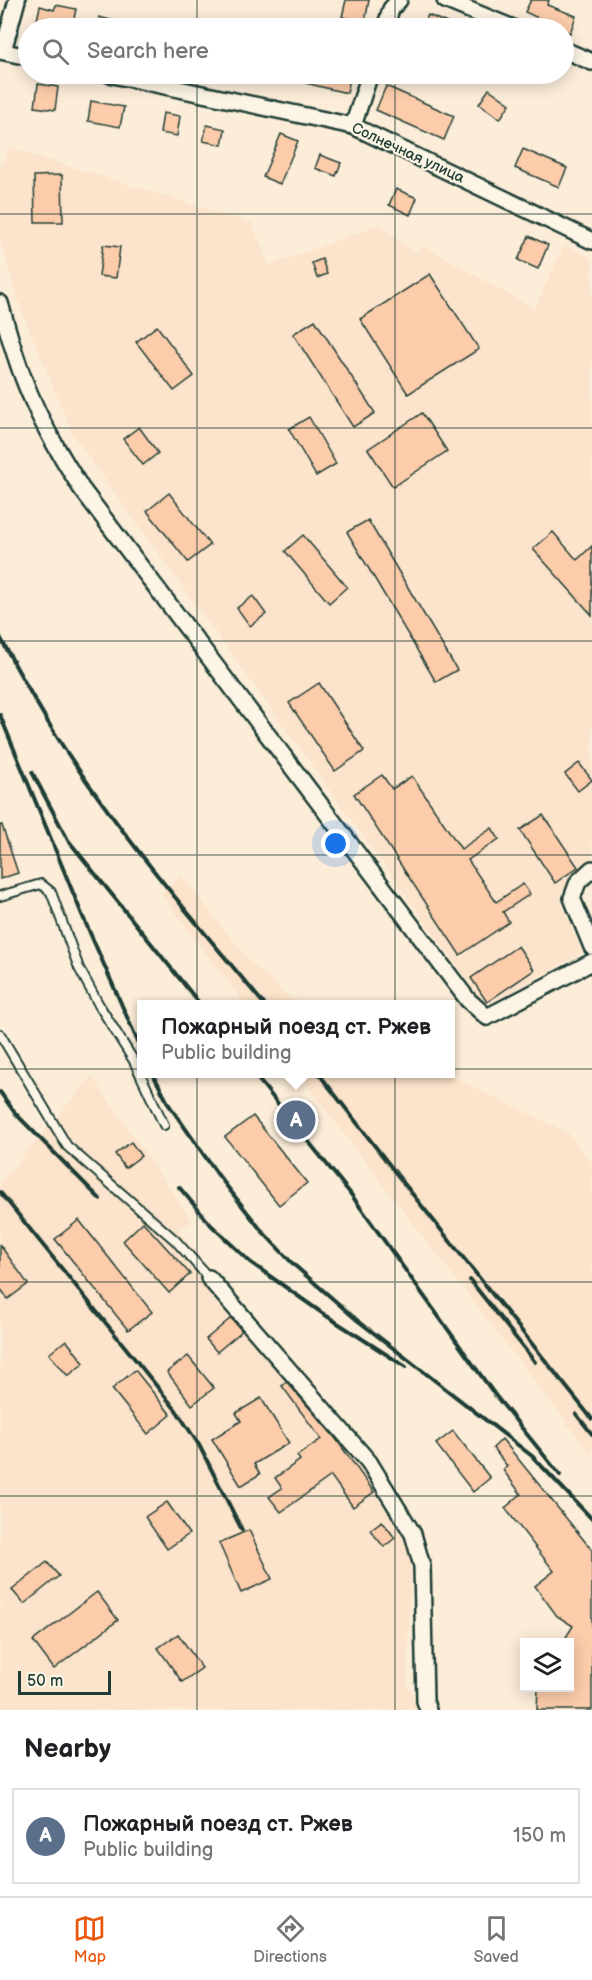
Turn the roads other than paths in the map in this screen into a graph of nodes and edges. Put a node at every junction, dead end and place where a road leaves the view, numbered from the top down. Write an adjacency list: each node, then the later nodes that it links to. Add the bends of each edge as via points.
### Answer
1 (17, 0): 6 (street)
2 (399, 0): 4 (street)
3 (445, 0): 5 (street)
4 (388, 18)
5 (489, 18)
6 (2, 51): 8 (street)
7 (574, 54): 9 (street)
8 (18, 55)
9 (592, 62)
10 (155, 84): 12 (street, Солнечная улица)
11 (367, 84): 12 (street)
12 (353, 126): 13 (street, Солнечная улица)
13 (592, 241)
14 (0, 303): 18 (street, via 31,398 81,488 468,1000 487,1017)
15 (592, 869): 17 (street, via 578,882 572,898)
16 (0, 896): 20 (lane, via 41,884 51,892 79,968)
17 (592, 947)
18 (592, 962)
19 (0, 1034): 23 (lane, via 67,1146 175,1240)
20 (137, 1067)
21 (142, 1078): 22 (lane)
22 (164, 1125)
23 (209, 1278): 24 (street, via 369,1462 413,1534 422,1566)
24 (428, 1710)

